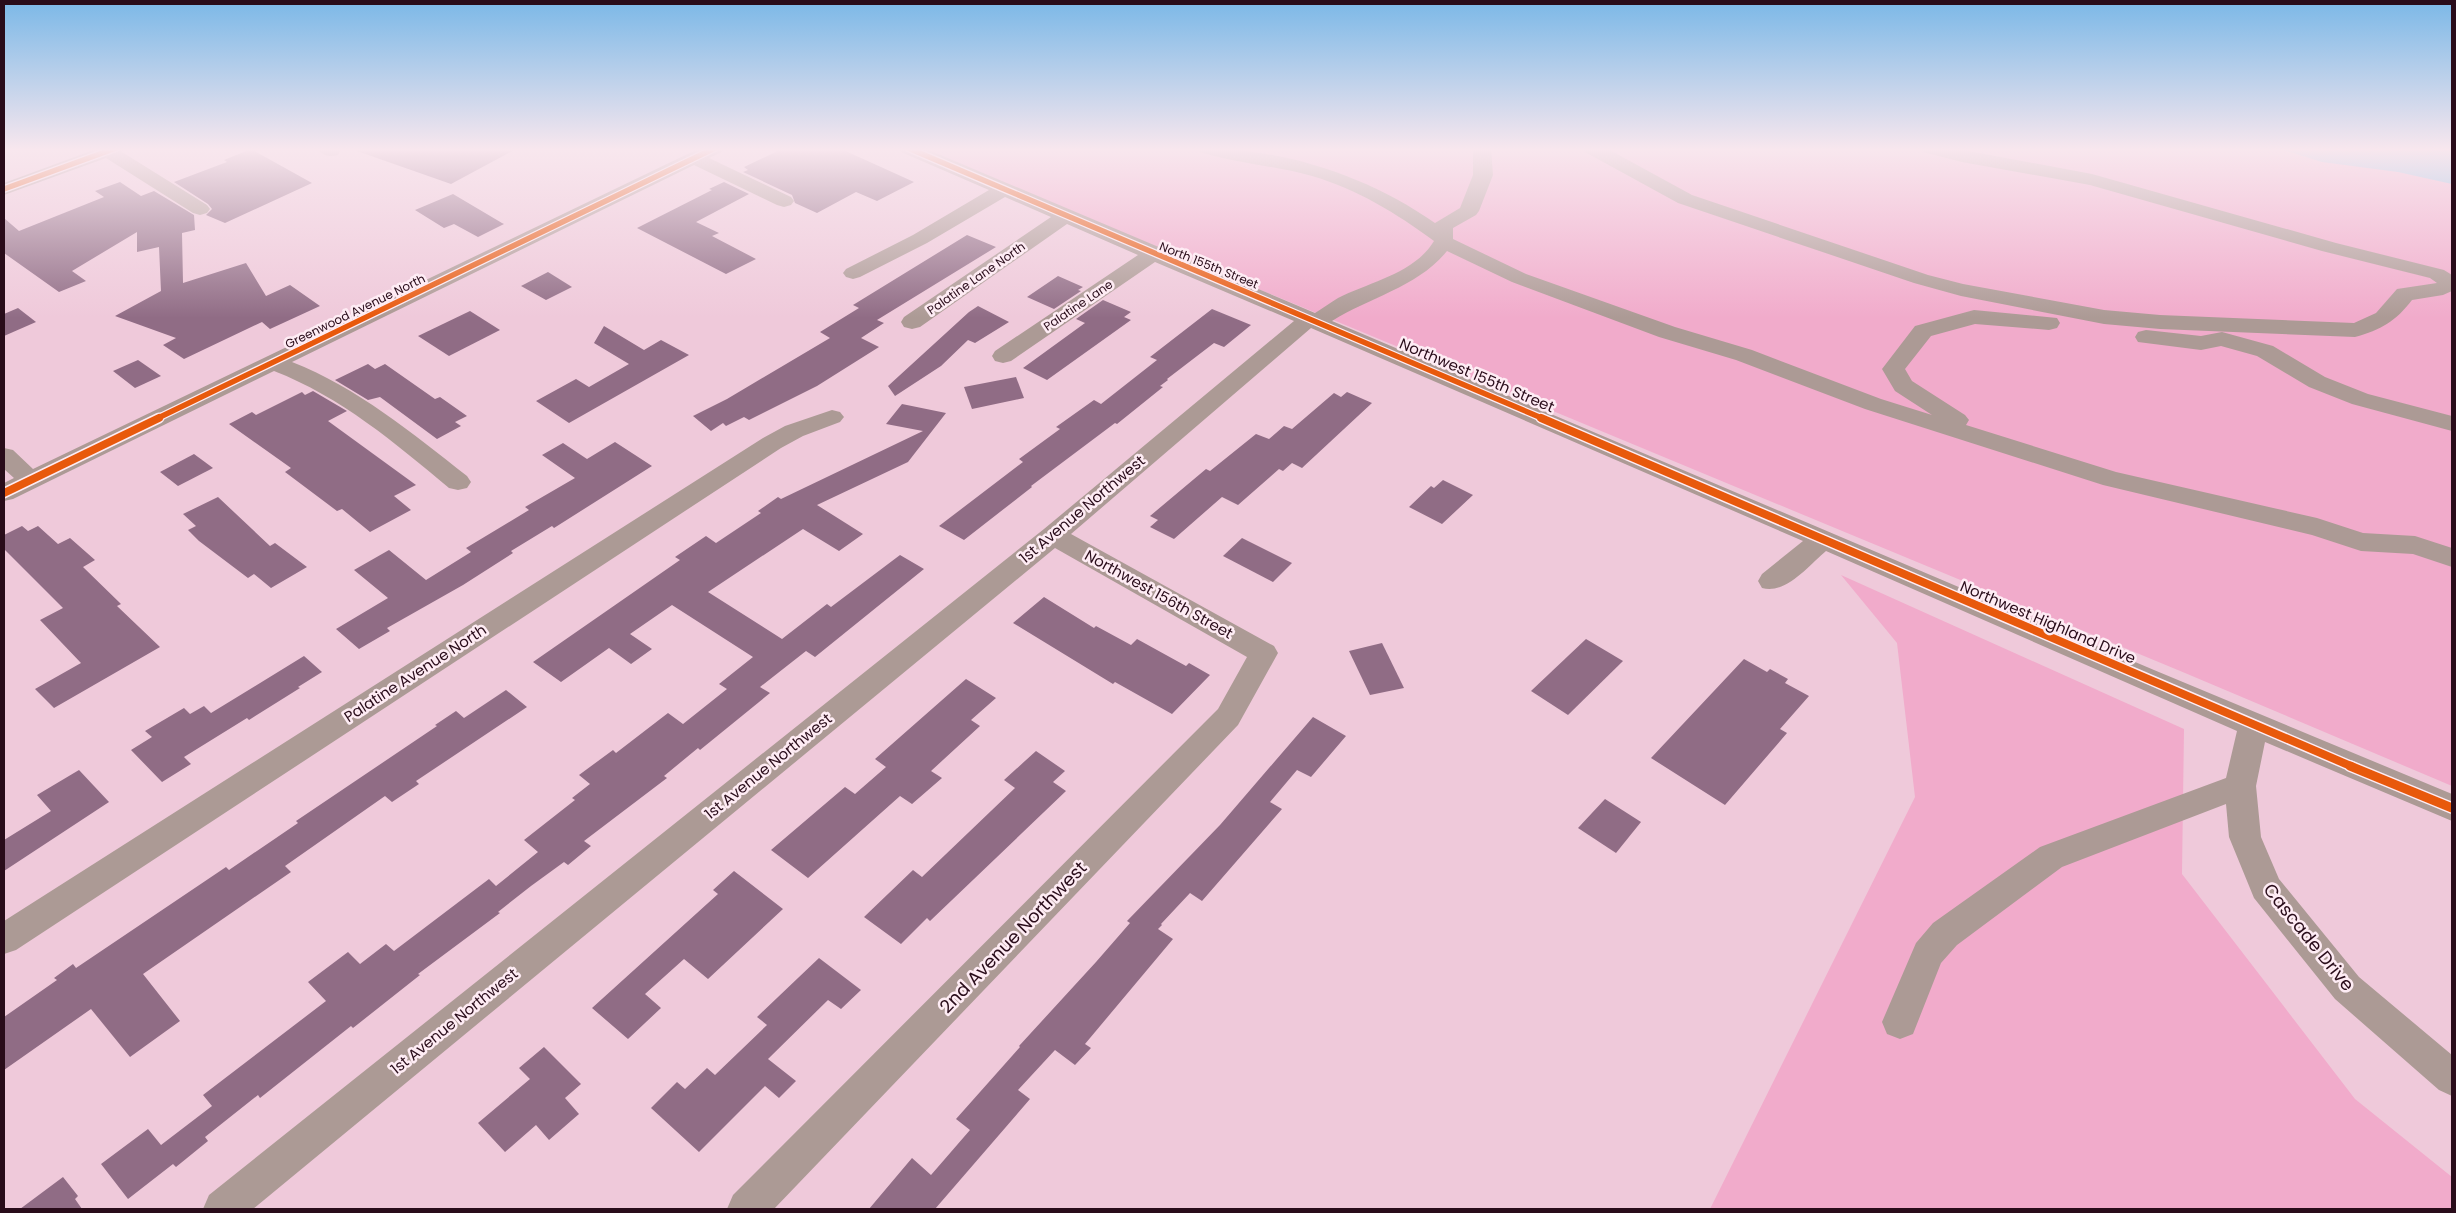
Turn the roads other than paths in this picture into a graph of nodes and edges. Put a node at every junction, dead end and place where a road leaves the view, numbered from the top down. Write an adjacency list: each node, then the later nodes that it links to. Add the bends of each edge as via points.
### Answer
1 (192, 205): 9 (street)
2 (599, 205): 20 (street, Greenwood Avenue North)
3 (979, 205): 15 (street)
4 (1038, 205): 10 (street, North 155th Street)
5 (1394, 205): 11 (street)
6 (1471, 205): 11 (street, 1st Avenue Northwest, via 1469,211 1444,225)
7 (1701, 205): 16 (street, via 1961,290 2104,317 2355,330 2379,323 2405,294)
8 (2182, 205): 13 (street)
9 (200, 210)
10 (1065, 216): 12 (street, North 155th Street); 18 (street, Palatine Lane North)
11 (1443, 240): 17 (street, 1st Avenue Northwest, via 1429,260 1399,280); 25 (street, via 1519,278 1567,296 1667,332 1744,355 1873,404)
12 (1153, 254): 17 (street, North 155th Street); 19 (street, Palatine Lane)
13 (2416, 269): 14 (street); 16 (street, via 2437,274 2448,282)
14 (2452, 269)
15 (853, 273)
16 (2448, 290)
17 (1313, 319): 24 (street, Northwest 155th Street); 29 (street, 1st Avenue Northwest)
18 (912, 322)
19 (1003, 356)
20 (274, 363): 26 (street, Greenwood Avenue North); 27 (street, via 330,387 376,416)
21 (832, 417): 37 (street, Palatine Avenue North, via 772,443)
22 (2452, 424): 25 (street, via 2360,399 2317,382 2264,351 2222,339 2200,343 2163,340 2112,330 1974,317 1924,331 1893,369 1903,386 1966,425)
23 (4, 456): 26 (street)
24 (1634, 457): 30 (street, Northwest Highland Drive)
25 (2048, 458): 31 (street, via 2112,479 2317,527 2361,542 2415,545)
26 (31, 480): 28 (street, Greenwood Avenue North)
27 (458, 482)
28 (4, 493)
29 (1053, 535): 33 (street, Northwest 156th Street); 40 (street, 1st Avenue Northwest)
30 (1822, 540): 32 (street); 34 (street, Northwest Highland Drive)
31 (2452, 558)
32 (1772, 581)
33 (1264, 653): 41 (street, 2nd Avenue Northwest, via 1228,717)
34 (2253, 726): 35 (street, Cascade Drive); 36 (street, Northwest Highland Drive)
35 (2240, 786): 38 (street, via 2051,857 1945,934 1928,954); 39 (street, Cascade Drive, via 2245,837 2266,888 2347,988)
36 (2452, 808)
37 (4, 939)
38 (1900, 1022)
39 (2452, 1078)
40 (223, 1209)
41 (747, 1209)

